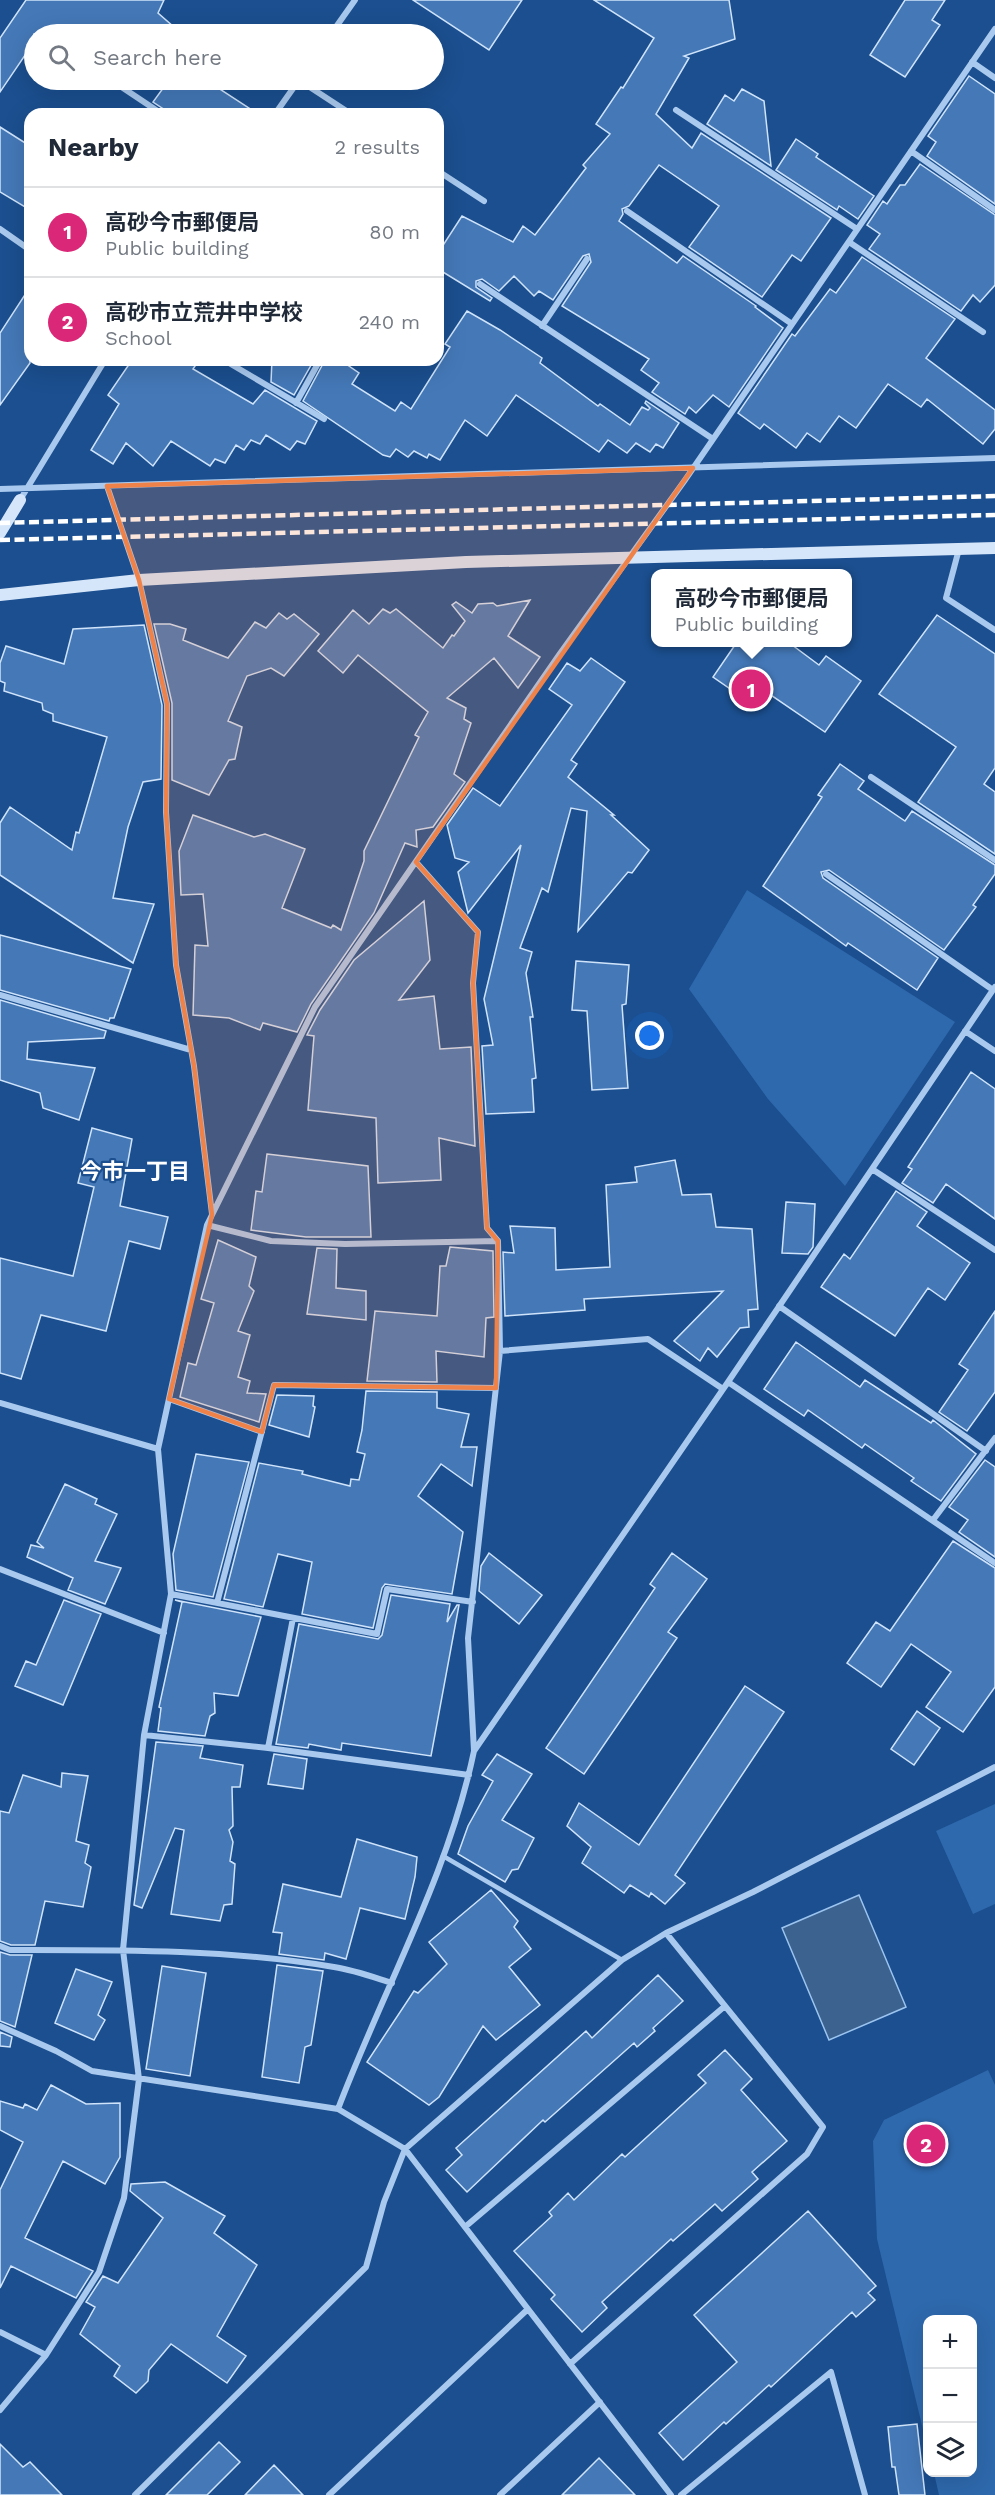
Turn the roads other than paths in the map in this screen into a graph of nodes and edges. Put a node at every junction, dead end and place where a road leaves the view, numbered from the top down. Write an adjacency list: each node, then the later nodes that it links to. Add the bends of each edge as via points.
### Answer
1 (355, 0): 2 (street)
2 (338, 24)
3 (995, 29): 4 (street)
4 (972, 62): 5 (street); 13 (street)
5 (995, 78)
6 (126, 90): 9 (street)
7 (292, 90): 10 (street)
8 (314, 90): 11 (street)
9 (153, 108)
10 (279, 108)
11 (342, 108)
12 (676, 110): 19 (street)
13 (911, 151): 16 (street); 19 (street)
14 (444, 175): 15 (street)
15 (484, 201)
16 (995, 210)
17 (627, 211): 24 (street)
18 (0, 229): 21 (street)
19 (857, 229): 20 (street)
20 (849, 242): 24 (street); 26 (street)
21 (24, 245)
22 (588, 259): 25 (street)
23 (480, 284): 25 (street)
24 (792, 324): 32 (street)
25 (542, 326): 32 (street)
26 (983, 332)
27 (101, 366): 36 (street)
28 (234, 366): 30 (street)
29 (317, 366): 30 (street)
30 (296, 403): 31 (street)
31 (324, 419)
32 (713, 439): 34 (street)
33 (995, 458): 34 (street)
34 (693, 468): 35 (street); 42 (street)
35 (107, 486): 36 (street); 43 (street)
36 (28, 488): 37 (street); 38 (street)
37 (0, 489)
38 (20, 500): 39 (street)
39 (0, 533)
40 (959, 549): 41 (street); 42 (street); 45 (street, via 946,598)
41 (995, 549)
42 (630, 558): 43 (street, via 466,562); 48 (street)
43 (139, 580): 44 (street); 53 (street, via 166,704 166,812 176,965)
44 (0, 595)
45 (995, 630)
46 (872, 777): 47 (street)
47 (995, 860)
48 (416, 862): 56 (street, via 315,1007); 58 (street, via 478,932 474,983 487,1228)
49 (826, 874): 50 (street)
50 (994, 988): 52 (street)
51 (0, 995): 53 (street)
52 (965, 1031): 54 (street); 55 (street)
53 (191, 1050): 56 (street)
54 (995, 1051)
55 (872, 1169): 59 (street); 60 (street)
56 (212, 1215): 57 (street)
57 (207, 1225): 58 (street, via 281,1241); 65 (street)
58 (498, 1241): 61 (street)
59 (995, 1250)
60 (779, 1306): 62 (street); 70 (street)
61 (500, 1351): 63 (street); 64 (street, via 648,1339)
62 (728, 1382): 64 (street); 71 (street)
63 (496, 1388): 67 (street, via 274,1385); 75 (street)
64 (723, 1389): 81 (street)
65 (169, 1399): 67 (street); 69 (street)
66 (0, 1403): 69 (street)
67 (262, 1432): 76 (street)
68 (995, 1438): 70 (street)
69 (158, 1449): 74 (street)
70 (986, 1451): 71 (street)
71 (933, 1520): 72 (street)
72 (995, 1563)
73 (0, 1571): 78 (street)
74 (171, 1594): 76 (street); 78 (street)
75 (473, 1602): 77 (street, via 387,1588 377,1634); 81 (street, via 468,1638)
76 (217, 1603): 77 (street)
77 (293, 1618): 80 (street)
78 (164, 1633): 79 (street)
79 (144, 1735): 80 (street); 87 (street)
80 (268, 1748): 83 (street)
81 (474, 1751): 83 (street)
82 (995, 1767): 85 (street)
83 (469, 1775): 84 (street)
84 (443, 1856): 88 (lane); 89 (street)
85 (666, 1933): 88 (street); 90 (street)
86 (0, 1946): 87 (street, via 10,1950)
87 (123, 1950): 89 (street, via 249,1955 337,1967); 92 (street)
88 (622, 1960): 94 (street)
89 (392, 1983): 93 (street)
90 (725, 2006): 95 (street); 99 (street, via 823,2127 807,2154)
91 (0, 2026): 92 (street, via 92,2071)
92 (139, 2079): 93 (street); 98 (street, via 124,2198 99,2272)
93 (338, 2109): 94 (street)
94 (405, 2149): 95 (street); 102 (street, via 384,2202 366,2267)
95 (465, 2227): 96 (street)
96 (528, 2309): 99 (street); 103 (street)
97 (0, 2332): 98 (street)
98 (46, 2355): 101 (street)
99 (570, 2364): 100 (street)
100 (600, 2402): 104 (street); 105 (street)
101 (0, 2410)
102 (135, 2495)
103 (329, 2495)
104 (500, 2495)
105 (671, 2495)
106 (681, 2495): 107 (street, via 831,2372)
107 (864, 2495)

